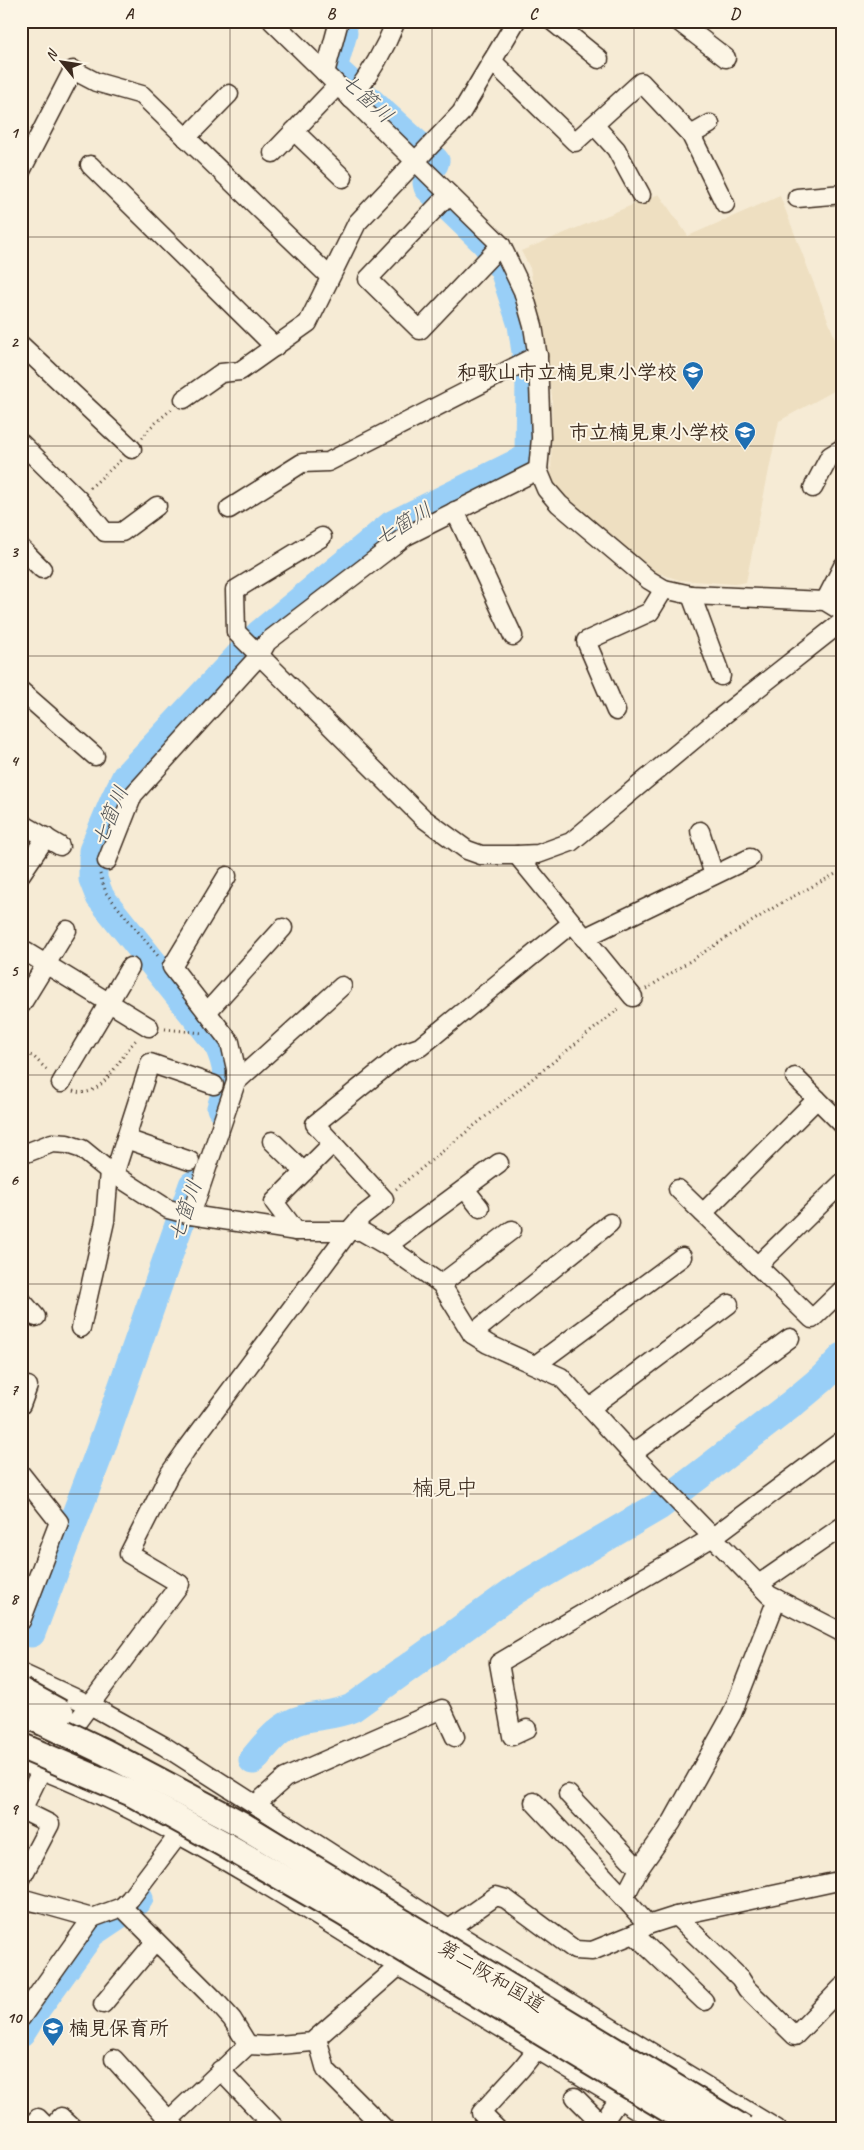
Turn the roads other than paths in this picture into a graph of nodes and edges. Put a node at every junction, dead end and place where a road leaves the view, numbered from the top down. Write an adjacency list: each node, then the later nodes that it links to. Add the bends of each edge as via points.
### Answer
1 (272, 21): 10 (street)
2 (339, 21): 10 (street)
3 (396, 21): 11 (street)
4 (552, 21): 8 (street)
5 (678, 21): 7 (street)
6 (512, 23): 9 (street)
7 (726, 58)
8 (599, 59)
9 (492, 61): 14 (street, via 575,142); 19 (street, via 461,113)
10 (331, 80): 11 (street); 15 (street)
11 (356, 93): 19 (street)
12 (229, 94): 17 (street)
13 (710, 124): 16 (street)
14 (594, 126): 16 (street, via 641,82); 24 (street, via 616,149)
15 (294, 131): 18 (street); 22 (street)
16 (691, 135): 27 (street)
17 (186, 138): 21 (street, via 142,95 96,82 73,70); 29 (street)
18 (274, 153)
19 (421, 154): 26 (street); 29 (street, via 357,223)
20 (90, 166): 31 (street)
21 (21, 171)
22 (343, 178)
23 (843, 194): 25 (street)
24 (641, 195)
25 (797, 198)
26 (444, 200): 28 (street); 28 (street, via 368,279 420,330)
27 (725, 204)
28 (495, 252): 32 (street, via 522,290 533,326)
29 (330, 277): 31 (street, via 308,323)
30 (21, 345): 36 (street)
31 (275, 347): 33 (street, via 240,371 221,373 210,379)
32 (530, 358): 37 (street, via 541,438); 40 (street, via 328,462 302,463)
33 (184, 399)
34 (21, 443): 39 (street, via 78,499 105,532 122,532)
35 (843, 448): 38 (street, via 830,456)
36 (132, 449)
37 (538, 470): 41 (street); 46 (street, via 546,489 559,504)
38 (813, 488)
39 (157, 506)
40 (229, 509)
41 (455, 510): 51 (street); 52 (street, via 406,536 267,642)
42 (322, 537): 52 (street, via 235,590 236,632)
43 (21, 548): 45 (street)
44 (843, 566): 48 (street)
45 (42, 569)
46 (664, 589): 47 (street); 55 (street, via 650,612 586,641)
47 (691, 595): 48 (street); 53 (street)
48 (825, 601): 49 (street)
49 (843, 612)
50 (843, 621): 59 (street, via 716,720 571,842 538,854)
51 (513, 636)
52 (252, 648): 59 (street, via 423,818 467,850 480,855); 61 (street, via 133,795)
53 (721, 676)
54 (21, 691): 56 (street)
55 (616, 711)
56 (95, 756)
57 (21, 823): 62 (street, via 53,841)
58 (700, 831): 63 (street)
59 (517, 855): 65 (street)
60 (750, 858): 63 (street)
61 (103, 866)
62 (21, 874)
63 (714, 875): 68 (street)
64 (227, 876): 76 (street, via 172,967)
65 (572, 923): 68 (street); 86 (street, via 420,1047 403,1053 314,1124)
66 (283, 928): 76 (street)
67 (67, 930): 70 (street)
68 (584, 938): 73 (street)
69 (21, 949): 70 (street)
70 (46, 964): 74 (street); 75 (street)
71 (130, 967): 74 (street)
72 (342, 986): 79 (street)
73 (633, 997)
74 (109, 1002): 77 (street); 80 (street)
75 (21, 1005)
76 (207, 1012): 79 (street, via 230,1042)
77 (149, 1027)
78 (794, 1078): 82 (street)
79 (236, 1082): 96 (street)
80 (61, 1083)
81 (214, 1085): 84 (street, via 150,1064)
82 (817, 1100): 83 (street); 97 (street)
83 (843, 1125)
84 (126, 1139): 88 (street); 91 (street)
85 (272, 1141): 90 (street)
86 (333, 1143): 90 (street); 101 (street, via 384,1199)
87 (21, 1155): 91 (street, via 52,1143 67,1144 82,1149)
88 (190, 1161)
89 (499, 1163): 93 (street)
90 (304, 1172): 100 (street, via 274,1202)
91 (112, 1173): 96 (street, via 168,1209); 110 (street, via 105,1221)
92 (843, 1182): 104 (street)
93 (465, 1189): 95 (street); 102 (street)
94 (678, 1189): 97 (street)
95 (480, 1208)
96 (184, 1213): 100 (street)
97 (703, 1213): 104 (street)
98 (610, 1223): 111 (street)
99 (512, 1230): 105 (street)
100 (296, 1231): 101 (street)
101 (348, 1231): 102 (street, via 361,1231); 128 (street, via 170,1473 129,1554 180,1584)
102 (387, 1246): 105 (street)
103 (682, 1257): 113 (street)
104 (757, 1266): 106 (street, via 812,1319)
105 (440, 1284): 111 (street)
106 (843, 1288)
107 (21, 1300): 109 (street)
108 (729, 1304): 116 (street)
109 (36, 1317)
110 (81, 1328)
111 (472, 1334): 113 (street)
112 (790, 1338): 118 (street)
113 (537, 1364): 116 (street, via 561,1376)
114 (28, 1386): 115 (street)
115 (21, 1405)
116 (590, 1408): 118 (street)
117 (843, 1440): 121 (street)
118 (632, 1454): 121 (street)
119 (21, 1474): 124 (street, via 59,1522)
120 (843, 1526): 122 (street)
121 (713, 1537): 122 (street); 131 (street, via 499,1663 512,1736)
122 (759, 1584): 123 (street)
123 (777, 1599): 125 (street); 141 (street, via 732,1714 672,1822)
124 (21, 1621)
125 (843, 1633)
126 (21, 1673): 128 (street)
127 (21, 1691): 139 (highway, bridge, via 111,1739 204,1797)
128 (90, 1705): 135 (street); 138 (street, via 164,1746)
129 (21, 1712): 139 (highway, bridge)
130 (21, 1727): 147 (highway, bridge, via 98,1763 243,1845)
131 (527, 1729)
132 (455, 1737): 138 (street, via 442,1710 285,1778)
133 (21, 1746): 147 (highway, bridge, via 131,1793)
134 (21, 1762): 135 (street)
135 (42, 1769): 140 (street, via 132,1808); 142 (street, via 22,1810 50,1824)
136 (568, 1794): 141 (street)
137 (534, 1802): 145 (street)
138 (256, 1804): 150 (street)
139 (239, 1823): 175 (highway, 第二阪和国道, bridge)
140 (180, 1834): 146 (street); 153 (street)
141 (639, 1869): 145 (street)
142 (21, 1880)
143 (843, 1880): 148 (street)
144 (21, 1898): 149 (street)
145 (624, 1898): 151 (street)
146 (124, 1911): 149 (street); 152 (street)
147 (342, 1912): 174 (highway, 第二阪和国道, bridge)
148 (676, 1916): 151 (street); 154 (street, via 795,2036)
149 (92, 1918): 157 (street)
150 (448, 1929): 151 (street, via 496,1896 506,1899 575,1950 592,1950); 153 (street); 176 (street)
151 (641, 1929): 155 (street)
152 (155, 1942): 156 (street); 159 (street, via 232,2019)
153 (399, 1966): 158 (street); 160 (street)
154 (842, 1987)
155 (704, 2001)
156 (104, 2004)
157 (21, 2018)
158 (317, 2038): 159 (street, via 312,2042); 171 (street, via 326,2070)
159 (248, 2045): 162 (street)
160 (537, 2049): 164 (street); 172 (street, via 481,2113)
161 (114, 2058): 165 (street)
162 (220, 2070): 165 (street); 170 (street)
163 (575, 2097): 166 (street)
164 (619, 2099): 166 (street); 173 (street)
165 (169, 2126)
166 (604, 2126)
167 (30, 2129): 168 (street, via 38,2118)
168 (50, 2129): 169 (street, via 61,2116)
169 (74, 2129)
170 (276, 2129)
171 (385, 2129)
172 (497, 2129)
173 (669, 2129)
174 (701, 2129)
175 (744, 2129)
176 (777, 2129)

